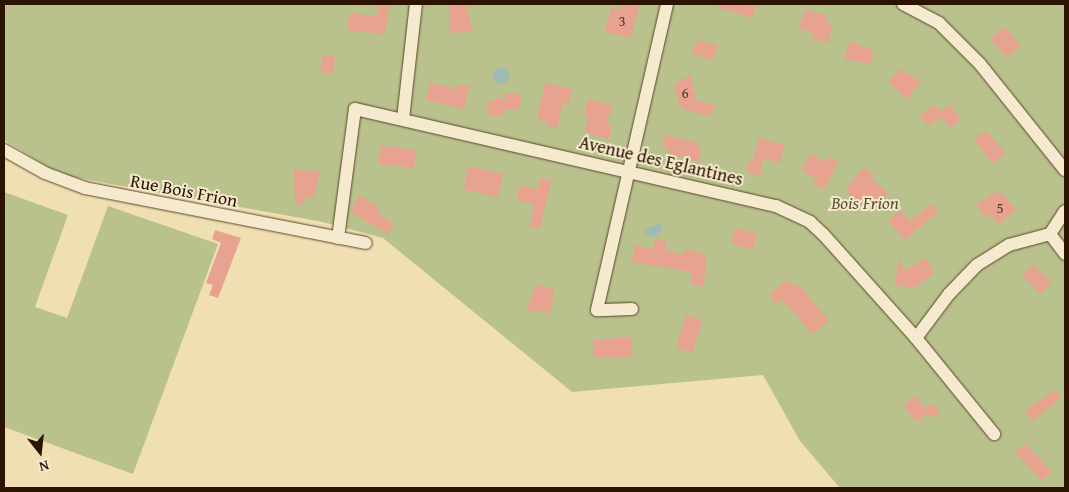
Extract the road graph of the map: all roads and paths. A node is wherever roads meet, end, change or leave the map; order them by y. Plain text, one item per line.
1 (416, 4) edge
2 (667, 4) edge
3 (903, 4) edge
4 (403, 119) junction
5 (4, 150) edge
6 (1065, 170) edge
7 (628, 171) junction
8 (1065, 211) edge
9 (1050, 234) junction
10 (338, 238) junction
11 (366, 243) dead end
12 (1065, 254) edge
13 (632, 309) dead end
14 (916, 338) junction
15 (994, 434) dead end

1 - 4 street
2 - 7 street
3 - 6 street
4 - 7 street, Avenue des Eglantines
4 - 10 street, Avenue des Eglantines
5 - 10 street, Rue Bois Frion
7 - 13 street
7 - 14 street, Avenue des Eglantines
8 - 9 street
9 - 12 street
9 - 14 street
10 - 11 street, Rue Bois Frion
14 - 15 street, Avenue des Eglantines

